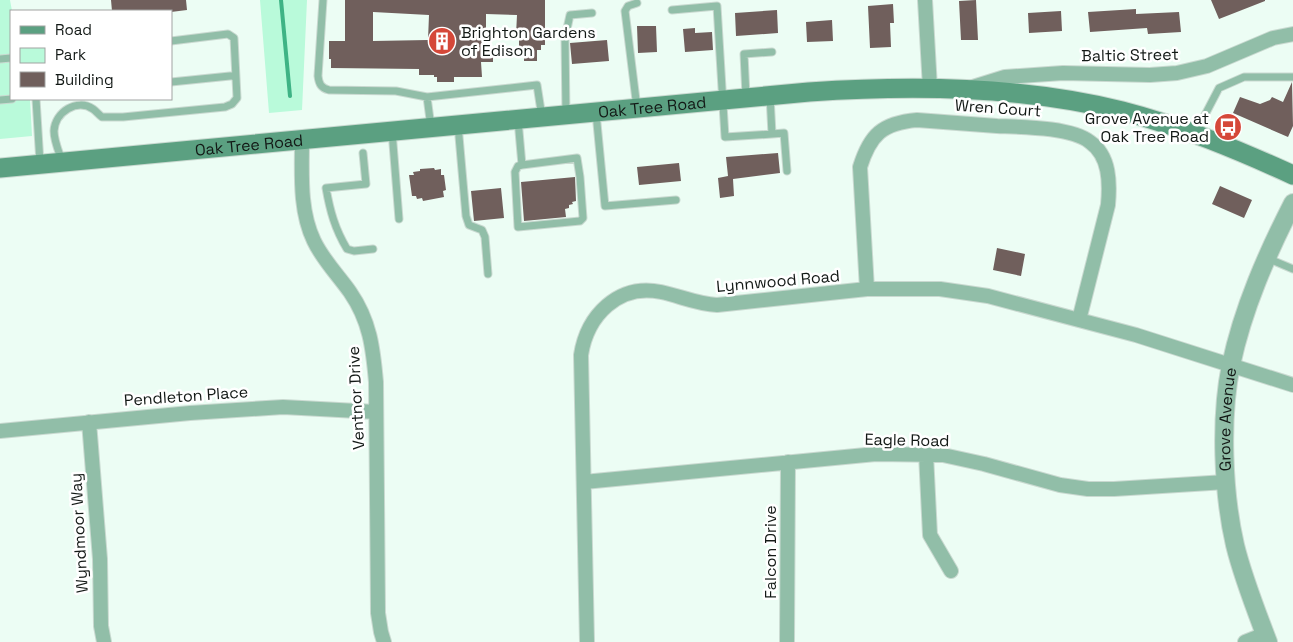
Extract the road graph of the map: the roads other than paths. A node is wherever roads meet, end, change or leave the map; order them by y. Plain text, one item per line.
1 (323, 0) edge
2 (925, 0) edge
3 (637, 3) dead end
4 (672, 10) dead end
5 (592, 13) dead end
6 (1293, 34) edge
7 (172, 41) edge
8 (772, 52) dead end
9 (1293, 78) edge
10 (236, 79) junction
11 (172, 82) edge
12 (930, 88) junction
13 (963, 90) junction
14 (770, 96) junction
15 (427, 97) junction
16 (747, 99) junction
17 (36, 100) edge
18 (722, 101) junction
19 (637, 109) junction
20 (596, 112) junction
21 (566, 115) junction
22 (542, 117) junction
23 (518, 119) junction
24 (458, 125) junction
25 (431, 127) junction
26 (392, 131) junction
27 (772, 134) junction
28 (1195, 134) junction
29 (302, 139) junction
30 (363, 153) dead end
31 (62, 162) junction
32 (40, 164) junction
33 (522, 165) junction
34 (0, 168) edge
35 (787, 171) dead end
36 (1293, 175) edge
37 (676, 200) dead end
38 (1293, 203) edge
39 (399, 219) dead end
40 (373, 249) dead end
41 (1267, 258) junction
42 (1293, 269) edge
43 (488, 274) dead end
44 (867, 289) junction
45 (1079, 320) junction
46 (1231, 365) junction
47 (1293, 385) edge
48 (376, 412) junction
49 (89, 422) junction
50 (0, 431) edge
51 (926, 454) junction
52 (788, 462) junction
53 (584, 482) junction
54 (1226, 482) junction
55 (951, 571) dead end
56 (1267, 638) edge
57 (104, 642) edge
58 (384, 642) edge
59 (587, 642) edge
60 (787, 642) edge
61 (1245, 642) edge

1 - 15 lane
2 - 12 street
3 - 19 lane
4 - 18 lane
5 - 21 lane
6 - 13 street, Baltic Street
7 - 10 lane
8 - 16 lane
9 - 28 lane
10 - 11 lane
10 - 31 lane
12 - 13 main road, Oak Tree Road
12 - 14 main road, Oak Tree Road
13 - 28 main road, Oak Tree Road
14 - 16 main road, Oak Tree Road
14 - 27 lane
15 - 22 lane
15 - 25 lane
16 - 18 main road, Oak Tree Road
17 - 32 lane
18 - 19 main road, Oak Tree Road
18 - 27 lane
19 - 20 main road, Oak Tree Road
20 - 21 main road, Oak Tree Road
20 - 37 lane
21 - 22 main road, Oak Tree Road
22 - 23 main road, Oak Tree Road
23 - 24 main road, Oak Tree Road
23 - 33 lane
24 - 25 main road, Oak Tree Road
24 - 43 lane
25 - 26 main road, Oak Tree Road
26 - 29 main road, Oak Tree Road
26 - 39 lane
27 - 35 lane
28 - 36 main road, Oak Tree Road
29 - 31 main road, Oak Tree Road
29 - 48 street, Ventnor Drive
30 - 40 lane
31 - 32 main road, Oak Tree Road
32 - 34 main road, Oak Tree Road
33 - 33 lane
38 - 41 street, Grove Avenue
41 - 42 lane
41 - 46 street, Grove Avenue
44 - 45 street, Lynnwood Road
44 - 45 street, Wren Court
44 - 53 street, Lynnwood Road
45 - 46 street, Lynnwood Road
46 - 47 street, Lynnwood Road
46 - 54 street, Grove Avenue
48 - 49 street, Pendleton Place
48 - 58 street, Ventnor Drive
49 - 50 street, Pendleton Place
49 - 57 street, Wyndmoor Way
51 - 52 street, Eagle Road
51 - 54 street, Eagle Road
51 - 55 street
52 - 53 street, Eagle Road
52 - 60 street, Falcon Drive
53 - 59 street, Lynnwood Road
54 - 56 street, Grove Avenue
56 - 61 street

